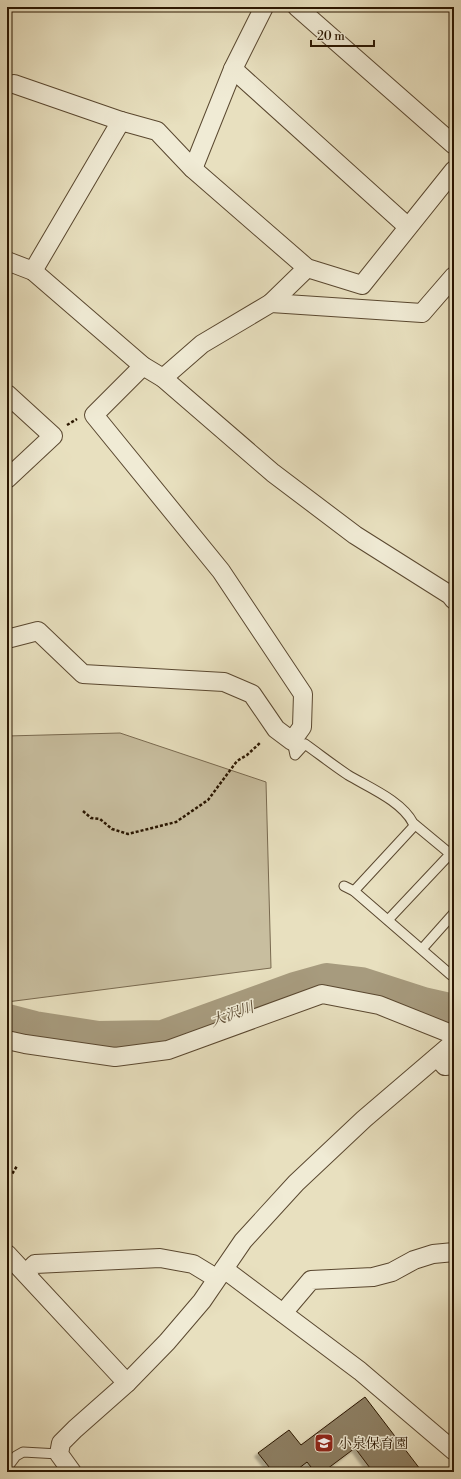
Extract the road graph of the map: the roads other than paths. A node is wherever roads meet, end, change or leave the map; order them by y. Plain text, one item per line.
1 (264, 7) edge
2 (297, 7) edge
3 (233, 69) junction
4 (14, 84) dead end
5 (121, 121) junction
6 (454, 145) edge
7 (193, 169) junction
8 (454, 170) edge
9 (407, 226) junction
10 (7, 261) edge
11 (307, 268) junction
12 (33, 271) junction
13 (454, 276) edge
14 (271, 303) junction
15 (143, 366) junction
16 (163, 378) junction
17 (7, 394) edge
18 (7, 479) edge
19 (454, 600) edge
20 (7, 639) edge
21 (285, 736) junction
22 (415, 825) junction
23 (453, 854) edge
24 (344, 886) dead end
25 (354, 890) junction
26 (454, 913) edge
27 (388, 920) junction
28 (422, 949) junction
29 (454, 974) edge
30 (454, 1035) edge
31 (7, 1040) edge
32 (454, 1042) edge
33 (436, 1057) junction
34 (454, 1065) edge
35 (454, 1252) edge
36 (7, 1254) edge
37 (26, 1273) junction
38 (220, 1274) junction
39 (283, 1313) junction
40 (127, 1383) junction
41 (454, 1451) edge
42 (59, 1454) junction
43 (7, 1468) edge
44 (72, 1472) edge

1 - 3 street
2 - 6 street
3 - 7 street
3 - 9 street
4 - 5 street
5 - 7 street
5 - 12 street
7 - 11 street
8 - 9 street
9 - 11 street
10 - 12 street
11 - 14 street
12 - 15 street
13 - 14 street
14 - 16 street
15 - 16 street
15 - 21 street
16 - 19 street
17 - 18 street
20 - 21 street
21 - 22 lane
22 - 23 lane
22 - 25 lane
23 - 27 lane
24 - 25 lane
25 - 27 lane
26 - 28 lane
27 - 28 lane
28 - 29 lane
30 - 31 street
32 - 33 street
33 - 34 street
33 - 38 street
35 - 39 street
36 - 37 street
37 - 38 street
37 - 40 street
38 - 39 street
38 - 40 street
39 - 41 street
40 - 42 street
42 - 43 lane
42 - 44 street

